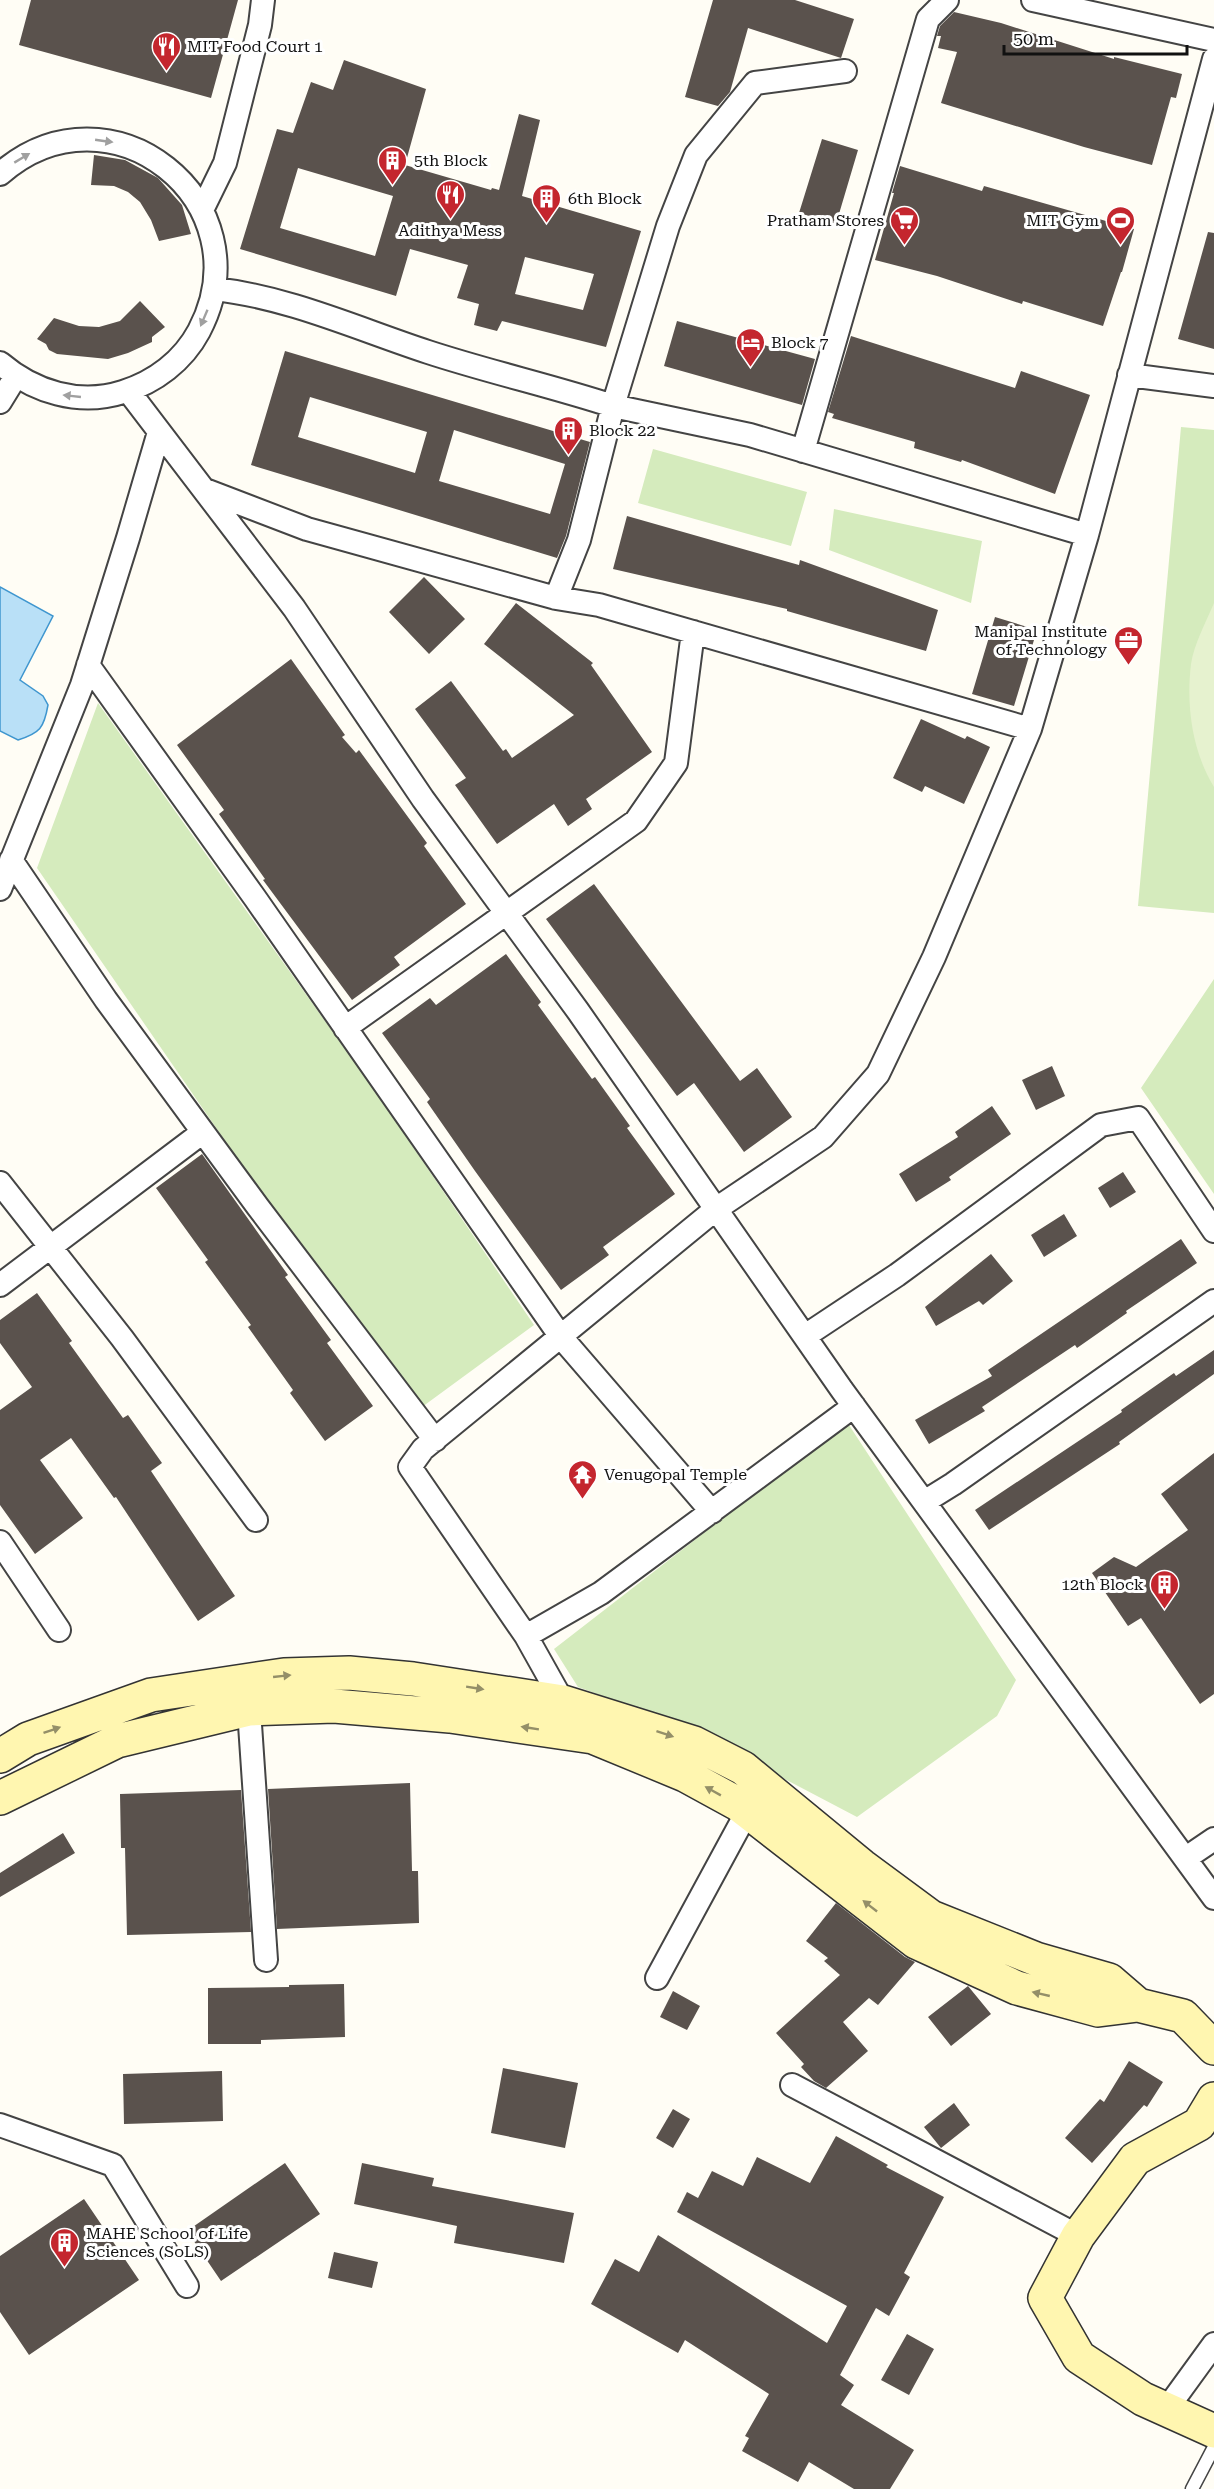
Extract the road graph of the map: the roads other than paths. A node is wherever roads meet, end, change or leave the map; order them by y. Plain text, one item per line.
1 (263, 0) edge
2 (946, 0) edge
3 (1033, 0) edge
4 (1214, 40) edge
5 (1214, 59) edge
6 (845, 71) dead end
7 (0, 174) edge
8 (202, 210) junction
9 (214, 289) junction
10 (8, 370) edge
11 (1129, 375) junction
12 (1214, 386) edge
13 (130, 390) junction
14 (0, 402) edge
15 (613, 406) junction
16 (159, 432) junction
17 (803, 451) junction
18 (204, 490) junction
19 (1087, 535) junction
20 (556, 598) junction
21 (693, 632) junction
22 (88, 665) junction
23 (1030, 729) junction
24 (11, 860) junction
25 (0, 889) edge
26 (507, 914) junction
27 (345, 1028) junction
28 (203, 1132) junction
29 (0, 1183) edge
30 (716, 1209) junction
31 (1214, 1232) edge
32 (50, 1247) junction
33 (0, 1285) edge
34 (1214, 1300) edge
35 (805, 1336) junction
36 (561, 1337) junction
37 (854, 1406) junction
38 (435, 1440) junction
39 (924, 1502) junction
40 (712, 1512) junction
41 (256, 1520) dead end
42 (0, 1542) edge
43 (59, 1630) dead end
44 (526, 1636) junction
45 (248, 1695) junction
46 (563, 1702) junction
47 (0, 1756) edge
48 (0, 1798) edge
49 (747, 1812) junction
50 (1214, 1839) edge
51 (1186, 1858) junction
52 (1214, 1898) edge
53 (266, 1960) dead end
54 (657, 1978) dead end
55 (1138, 2005) junction
56 (1214, 2048) edge
57 (792, 2085) dead end
58 (1214, 2099) edge
59 (0, 2125) edge
60 (1078, 2236) junction
61 (187, 2286) dead end
62 (1214, 2344) edge
63 (1166, 2410) junction
64 (1214, 2431) edge
65 (1214, 2447) edge
66 (1191, 2489) edge

1 - 8 street
2 - 17 street
3 - 4 street
5 - 11 street
6 - 15 street
7 -> 8 street
8 - 9 street
9 -> 13 street
9 - 15 street
13 -> 10 street
10 - 14 street
11 - 12 street
11 - 19 street
13 - 16 street
15 - 17 street
15 - 20 street
16 - 18 street
16 - 22 street
17 - 19 street
18 - 20 street
18 - 26 street
19 - 23 street
20 - 21 street
21 - 23 street
21 - 26 street
22 - 24 street
22 - 27 street
23 - 30 street
24 - 25 street
24 - 28 street
26 - 27 street
26 - 30 street
27 - 36 street
28 - 32 street
28 - 38 street
29 - 32 street
30 - 35 street
30 - 36 street
31 - 35 street
32 - 33 street
32 - 41 street
34 - 39 street
35 - 37 street
36 - 38 street
36 - 40 street
37 - 39 street
37 - 40 street
38 - 44 street
39 - 51 street
40 - 44 street
42 - 43 street
44 - 46 street
45 -> 46 main road
47 -> 45 main road
45 - 48 main road
49 -> 45 main road
45 - 53 street
46 -> 55 main road
49 - 54 street
55 -> 49 main road
50 - 51 street
51 - 52 street
55 - 56 main road
57 - 60 street
58 - 60 main road
59 - 61 street
60 - 63 main road
62 - 63 street
63 - 64 main road
65 - 66 lane

